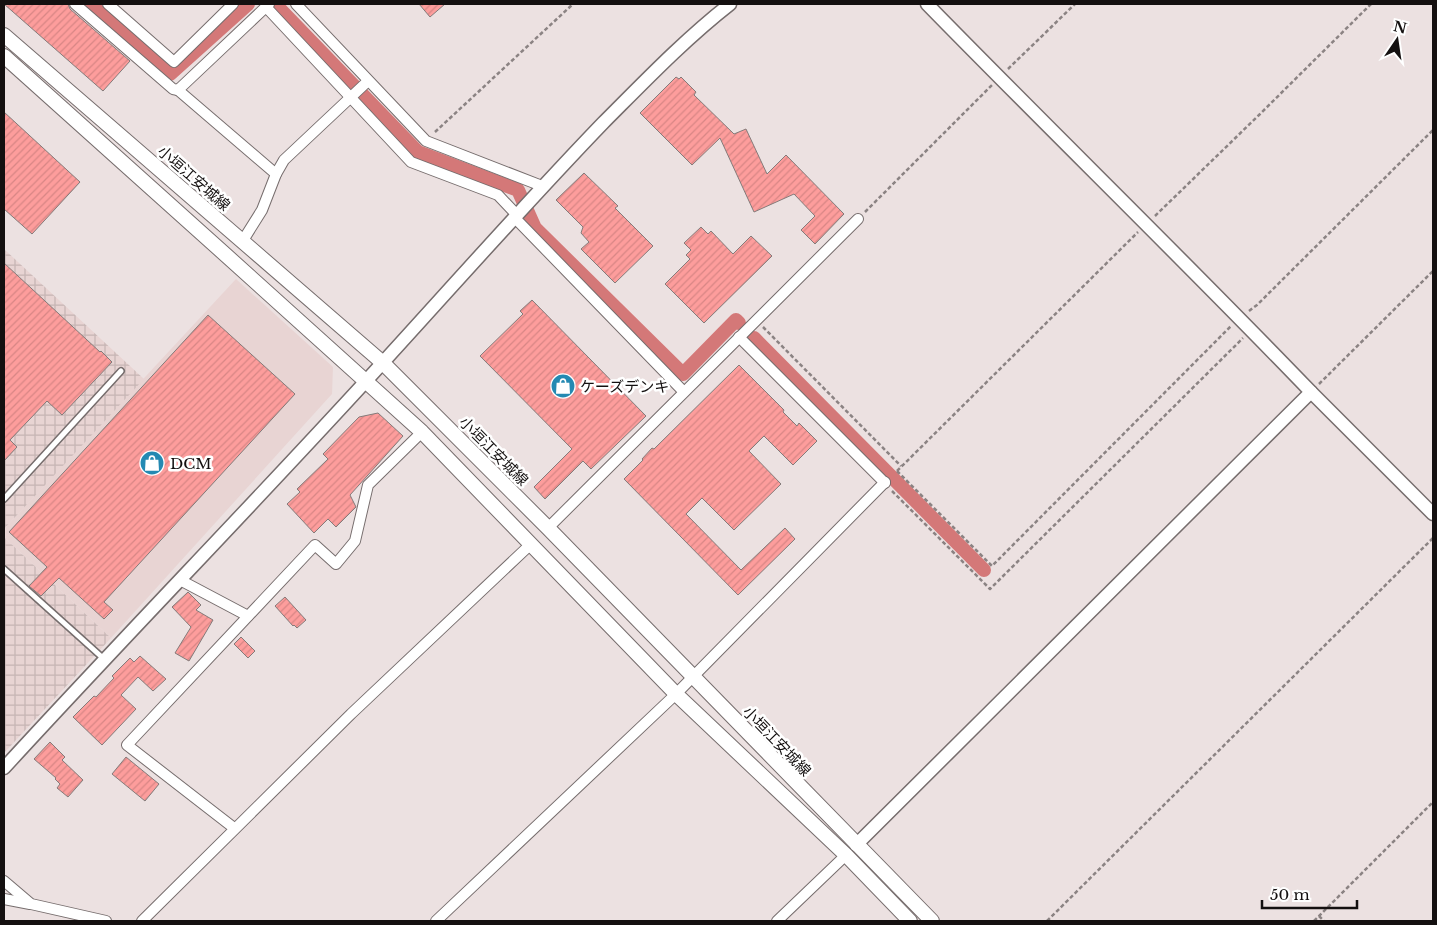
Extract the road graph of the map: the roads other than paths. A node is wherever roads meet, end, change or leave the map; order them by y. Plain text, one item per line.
1 (75, 4) edge
2 (108, 4) edge
3 (233, 4) edge
4 (296, 4) edge
5 (730, 4) edge
6 (928, 4) edge
7 (268, 5) edge
8 (4, 36) edge
9 (4, 56) edge
10 (368, 81) junction
11 (178, 90) junction
12 (351, 97) junction
13 (276, 174) junction
14 (542, 186) junction
15 (516, 215) junction
16 (858, 219) road end
17 (242, 242) junction
18 (739, 337) junction
19 (383, 363) junction
20 (122, 371) dead end
21 (366, 381) junction
22 (683, 391) junction
23 (1311, 392) junction
24 (422, 432) junction
25 (4, 500) edge
26 (1433, 514) edge
27 (548, 528) junction
28 (531, 544) junction
29 (4, 569) edge
30 (180, 580) junction
31 (248, 616) junction
32 (104, 659) junction
33 (692, 677) junction
34 (676, 694) junction
35 (4, 768) edge
36 (234, 828) junction
37 (856, 845) junction
38 (846, 855) junction
39 (4, 881) edge
40 (4, 899) edge
41 (32, 904) junction
42 (106, 921) edge
43 (142, 921) edge
44 (436, 921) edge
45 (777, 921) edge
46 (910, 921) edge
47 (932, 921) edge

1 - 11 street
2 - 3 street
4 - 10 street
5 - 14 street
6 - 23 street
7 - 11 street
7 - 12 street
8 - 17 main road, 小垣江安城線
9 - 21 main road
10 - 12 street
10 - 14 street
11 - 13 street
12 - 13 street
12 - 15 street
13 - 17 street
14 - 15 street
15 - 19 street
15 - 22 street
16 - 18 street
17 - 19 main road, 小垣江安城線
18 - 22 street
18 - 33 street
19 - 21 street
19 - 27 main road, 小垣江安城線
20 - 25 lane
21 - 24 main road
21 - 30 street
22 - 27 street
23 - 26 street
23 - 37 street
24 - 28 main road
24 - 31 street
27 - 33 main road, 小垣江安城線
28 - 34 main road
28 - 36 street
29 - 32 lane
30 - 31 street
30 - 32 street
31 - 36 street
32 - 35 street
33 - 34 street
33 - 37 main road, 小垣江安城線
34 - 38 main road
34 - 44 street
36 - 43 street
37 - 47 main road, 小垣江安城線
38 - 45 street
38 - 46 main road
39 - 41 street
40 - 41 street
41 - 42 street

